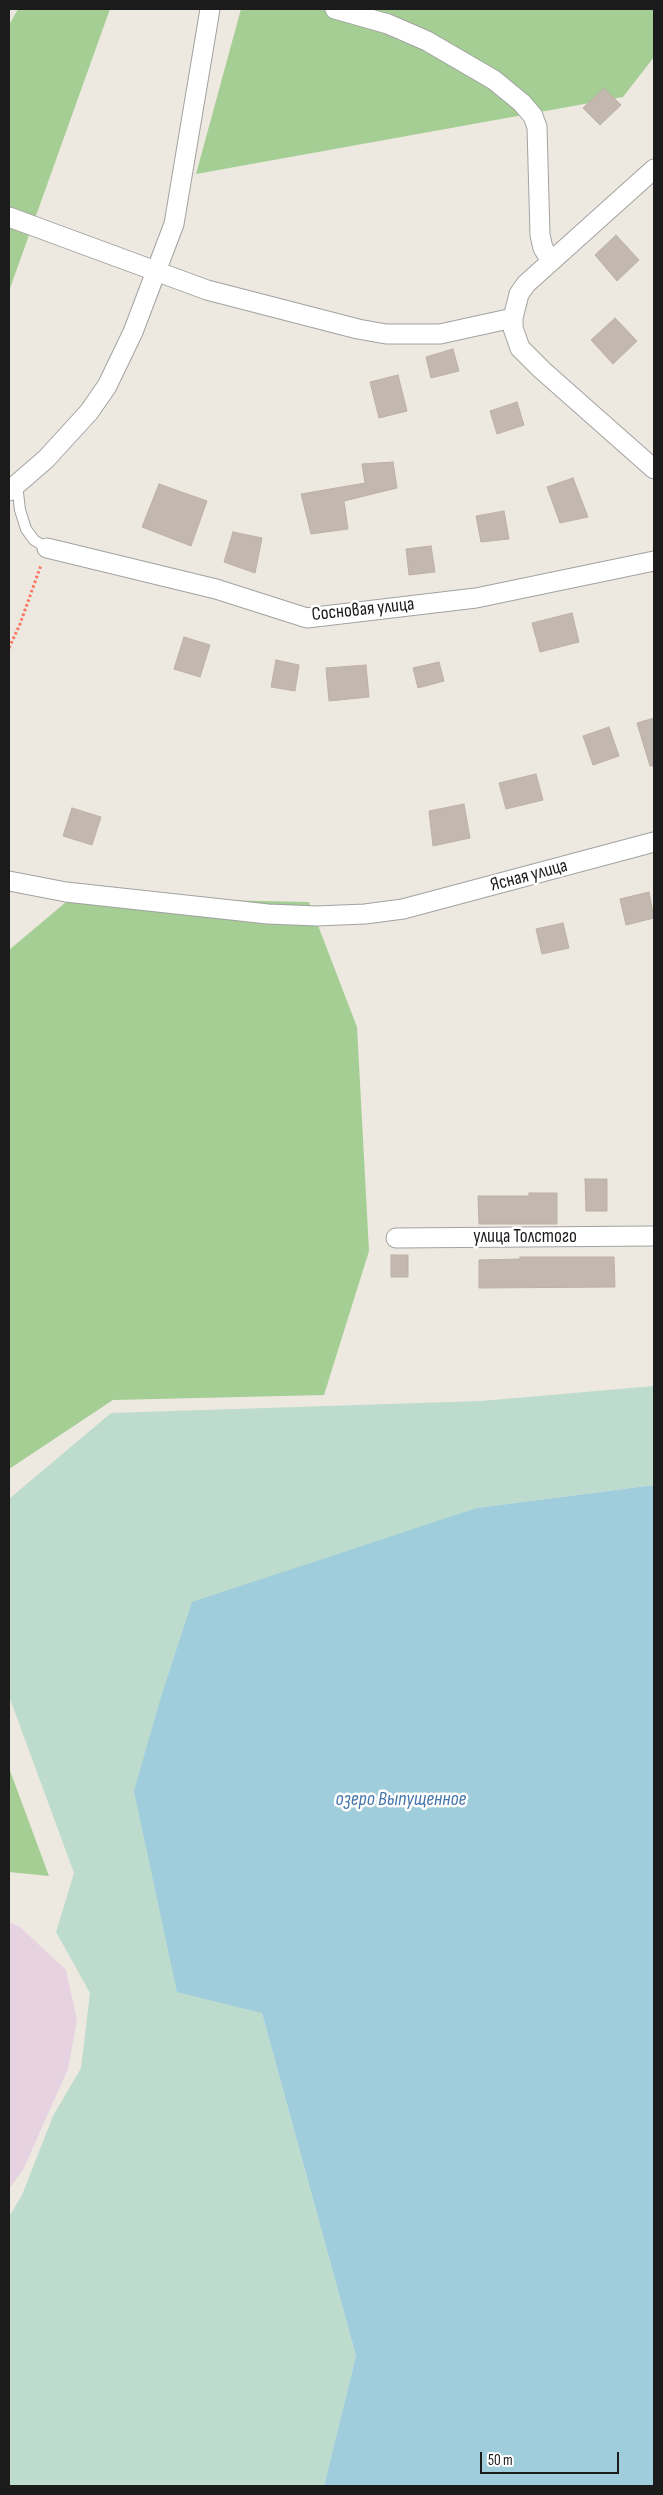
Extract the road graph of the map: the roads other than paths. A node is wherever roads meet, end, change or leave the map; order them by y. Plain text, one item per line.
1 (210, 9) edge
2 (336, 9) edge
3 (654, 169) edge
4 (9, 217) edge
5 (552, 261) junction
6 (157, 271) junction
7 (513, 318) junction
8 (654, 470) edge
9 (13, 488) edge
10 (47, 548) joint
11 (654, 561) edge
12 (654, 842) edge
13 (9, 881) edge
14 (654, 1236) edge
15 (396, 1238) dead end

1 - 6 street
2 - 5 street
3 - 5 street
4 - 6 street
5 - 7 street
6 - 7 street
6 - 9 street
7 - 8 street
9 - 10 lane
10 - 11 street, Сосновая улица
12 - 13 street, Ясная улица
14 - 15 street, улица Толстого

